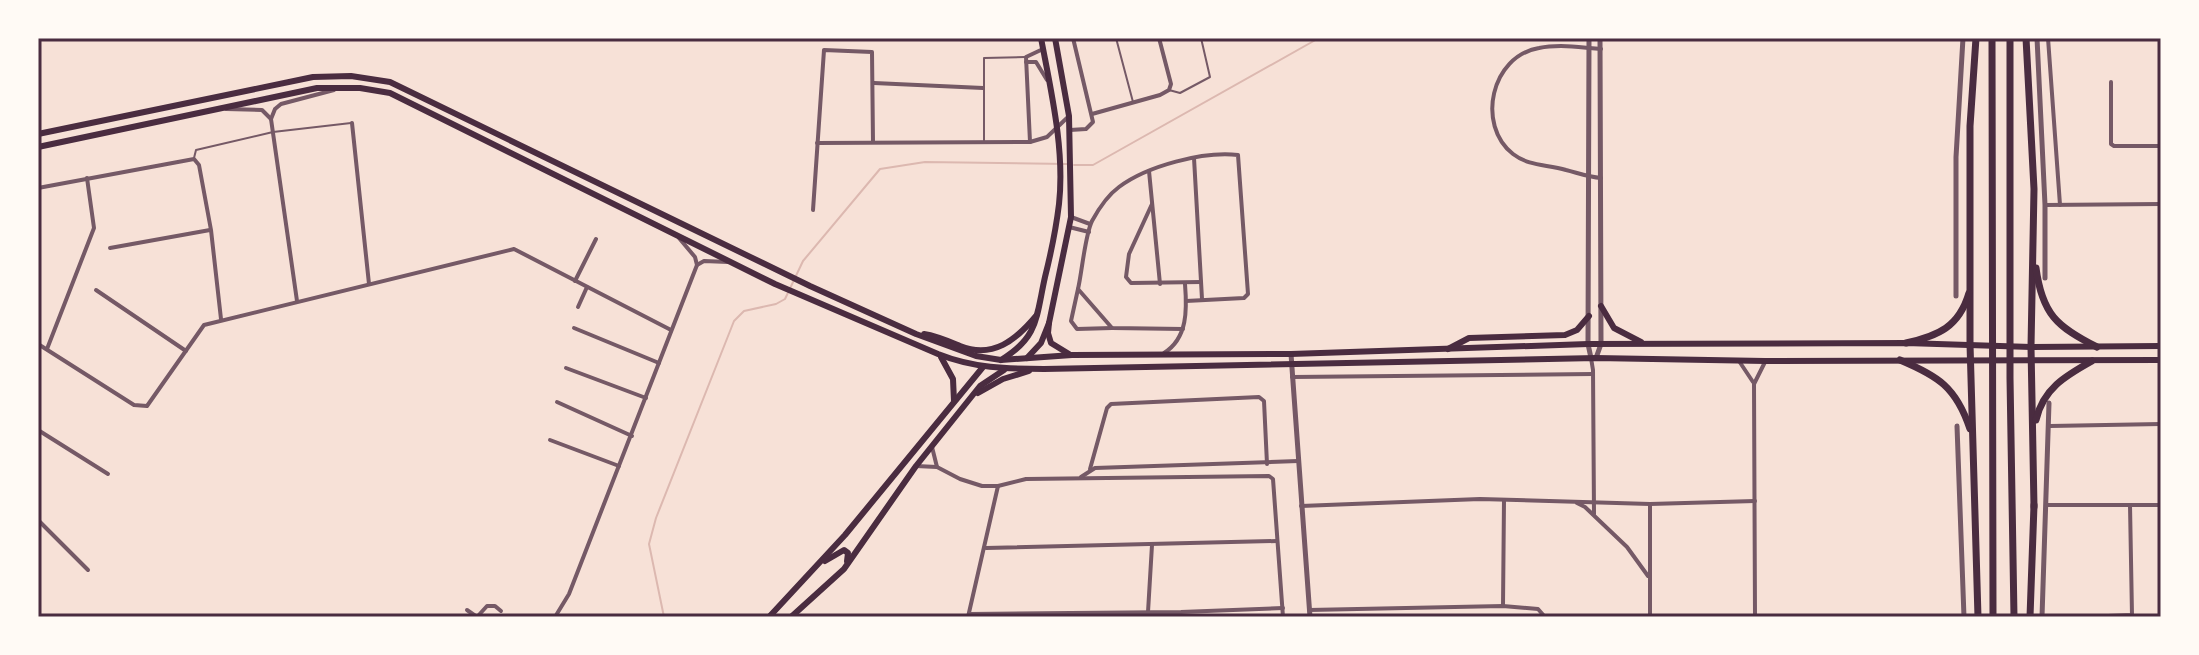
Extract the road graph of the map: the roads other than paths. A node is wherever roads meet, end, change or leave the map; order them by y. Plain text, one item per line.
1 (1041, 38) edge
2 (1055, 38) edge
3 (1073, 38) edge
4 (1116, 38) edge
5 (1159, 38) edge
6 (1201, 38) edge
7 (1589, 38) edge
8 (1600, 38) edge
9 (1963, 38) edge
10 (1976, 38) edge
11 (1992, 38) edge
12 (2010, 38) edge
13 (2026, 38) edge
14 (2037, 38) edge
15 (2048, 38) edge
16 (1589, 48) junction
17 (1043, 49) junction
18 (1601, 49) junction
19 (1026, 59) junction
20 (2161, 63) edge
21 (2111, 82) dead end
22 (874, 83) junction
23 (1049, 85) junction
24 (346, 88) junction
25 (983, 88) junction
26 (1169, 90) junction
27 (1133, 102) junction
28 (215, 110) junction
29 (1092, 114) junction
30 (1069, 116) junction
31 (271, 120) junction
32 (352, 123) joint
33 (1056, 129) junction
34 (1070, 130) junction
35 (273, 131) junction
36 (38, 134) edge
37 (2161, 136) edge
38 (873, 142) junction
39 (1030, 142) junction
40 (817, 143) junction
41 (984, 143) junction
42 (2161, 146) edge
43 (38, 147) edge
44 (1194, 158) junction
45 (194, 159) junction
46 (1149, 170) junction
47 (87, 178) junction
48 (1589, 178) junction
49 (1602, 178) junction
50 (38, 188) edge
51 (1152, 204) junction
52 (2161, 204) edge
53 (2045, 205) junction
54 (2060, 205) junction
55 (813, 210) dead end
56 (1071, 217) junction
57 (1090, 224) junction
58 (1069, 227) junction
59 (211, 230) junction
60 (674, 232) junction
61 (1089, 232) junction
62 (596, 239) dead end
63 (2033, 246) junction
64 (110, 248) dead end
65 (735, 263) junction
66 (697, 265) junction
67 (2045, 278) dead end
68 (575, 281) junction
69 (1201, 282) junction
70 (1971, 283) junction
71 (369, 284) junction
72 (1160, 284) junction
73 (1185, 284) junction
74 (587, 287) junction
75 (1078, 289) junction
76 (96, 290) dead end
77 (1956, 296) dead end
78 (1202, 299) junction
79 (297, 301) junction
80 (1186, 301) junction
81 (1601, 306) junction
82 (578, 307) dead end
83 (1036, 316) junction
84 (1589, 316) junction
85 (221, 319) junction
86 (1049, 323) junction
87 (574, 328) dead end
88 (1112, 328) junction
89 (1183, 329) junction
90 (671, 330) junction
91 (916, 334) junction
92 (1902, 343) junction
93 (38, 344) edge
94 (1588, 344) junction
95 (1601, 344) junction
96 (1970, 344) junction
97 (1648, 345) junction
98 (2161, 346) edge
99 (2031, 347) junction
100 (2097, 347) junction
101 (47, 349) junction
102 (1448, 349) junction
103 (186, 351) junction
104 (938, 354) junction
105 (1291, 354) junction
106 (1072, 355) junction
107 (1159, 356) junction
108 (1027, 358) junction
109 (1594, 358) junction
110 (1001, 360) junction
111 (1897, 360) junction
112 (1970, 360) junction
113 (2161, 360) edge
114 (1739, 361) junction
115 (1765, 361) junction
116 (2031, 361) junction
117 (2096, 361) junction
118 (659, 363) junction
119 (1292, 365) junction
120 (983, 367) junction
121 (566, 368) dead end
122 (1006, 368) junction
123 (1037, 369) junction
124 (1593, 372) junction
125 (1292, 377) junction
126 (1754, 384) junction
127 (647, 398) junction
128 (970, 399) junction
129 (954, 401) junction
130 (557, 402) dead end
131 (2049, 403) dead end
132 (2161, 424) edge
133 (1957, 426) dead end
134 (2050, 426) junction
135 (38, 430) edge
136 (632, 436) junction
137 (550, 440) dead end
138 (1974, 446) junction
139 (932, 447) junction
140 (1298, 461) junction
141 (1267, 464) junction
142 (620, 466) junction
143 (916, 466) junction
144 (937, 467) junction
145 (1090, 469) junction
146 (108, 474) dead end
147 (1079, 479) junction
148 (998, 486) junction
149 (1504, 500) junction
150 (1574, 501) junction
151 (1755, 501) junction
152 (1594, 502) junction
153 (1650, 504) junction
154 (2046, 505) junction
155 (2130, 505) junction
156 (2161, 505) edge
157 (1301, 506) junction
158 (2034, 507) junction
159 (1594, 514) junction
160 (38, 520) edge
161 (1277, 541) junction
162 (1152, 545) junction
163 (986, 548) junction
164 (820, 564) junction
165 (88, 570) dead end
166 (837, 578) junction
167 (1649, 578) junction
168 (1503, 606) junction
169 (1446, 607) junction
170 (1283, 608) junction
171 (467, 610) dead end
172 (501, 611) dead end
173 (1148, 612) junction
174 (1180, 614) edge
175 (1310, 614) edge
176 (969, 615) edge
177 (1032, 615) edge
178 (1098, 615) edge
179 (477, 617) edge
180 (555, 617) edge
181 (769, 617) edge
182 (791, 617) edge
183 (1283, 617) edge
184 (1446, 617) edge
185 (1545, 617) edge
186 (1650, 617) edge
187 (1755, 617) edge
188 (1964, 617) edge
189 (1978, 617) edge
190 (1993, 617) edge
191 (2014, 617) edge
192 (2030, 617) edge
193 (2042, 617) edge
194 (2084, 617) edge

1 - 17 main road
2 - 30 main road
3 - 29 street
4 - 27 lane
5 - 26 street
6 - 26 lane
7 - 16 street
8 - 18 street
9 - 77 street
10 - 70 highway
11 - 190 highway
12 - 191 highway
13 - 63 highway
14 - 53 street
15 - 54 street
16 - 18 street
16 - 48 street
16 - 48 street
17 - 19 street
17 - 23 main road
18 - 49 street
19 - 23 street
19 - 25 lane
19 - 39 street
20 - 37 street
21 - 42 street
22 - 25 street
22 - 38 street
22 - 40 street
23 - 33 main road
24 - 28 main road
24 - 31 street
24 - 60 main road
25 - 41 lane
26 - 27 street
27 - 29 street
28 - 31 street
28 - 43 main road
29 - 34 street
30 - 33 street
30 - 34 main road
31 - 35 street
32 - 35 lane
32 - 71 street
33 - 39 street
33 - 83 main road
34 - 56 main road
35 - 45 lane
35 - 79 street
36 - 91 main road
38 - 40 street
38 - 41 street
39 - 41 street
40 - 55 street
44 - 46 street
44 - 69 street
44 - 78 street
45 - 47 street
45 - 59 street
46 - 51 street
46 - 57 street
47 - 50 street
47 - 101 street
48 - 49 street
48 - 84 street
49 - 81 street
51 - 72 street
51 - 72 street
52 - 54 street
53 - 54 street
53 - 67 street
56 - 57 street
56 - 58 main road
57 - 61 street
58 - 61 street
58 - 86 main road
59 - 64 street
59 - 85 street
60 - 65 main road
60 - 66 street
61 - 75 street
62 - 68 street
63 - 99 highway
63 - 100 highway
65 - 66 street
65 - 104 main road
66 - 90 street
68 - 71 street
68 - 74 street
69 - 73 street
69 - 78 street
70 - 92 highway
70 - 96 highway
71 - 79 street
72 - 73 street
73 - 80 street
74 - 82 street
74 - 90 street
75 - 88 street
75 - 88 street
76 - 103 street
78 - 80 street
79 - 85 street
80 - 89 street
81 - 95 street
81 - 97 main road
83 - 91 main road
83 - 110 main road
84 - 94 street
84 - 102 main road
85 - 103 street
86 - 106 main road
86 - 108 main road
87 - 118 street
88 - 89 street
89 - 107 street
90 - 118 street
91 - 110 main road
92 - 96 main road
92 - 97 main road
93 - 101 street
94 - 95 main road
94 - 102 main road
94 - 109 street
95 - 97 main road
95 - 109 street
96 - 99 main road
96 - 112 highway
98 - 100 main road
99 - 100 main road
99 - 116 highway
101 - 103 street
102 - 105 main road
104 - 120 main road
104 - 129 main road
105 - 107 main road
105 - 119 street
106 - 107 main road
106 - 108 main road
108 - 110 main road
108 - 122 main road
109 - 114 main road
109 - 119 main road
109 - 124 street
110 - 120 main road
111 - 112 main road
111 - 115 main road
111 - 138 highway
112 - 116 main road
112 - 138 highway
113 - 117 main road
114 - 115 main road
114 - 126 street
115 - 126 street
116 - 117 main road
116 - 158 highway
117 - 158 highway
118 - 127 street
119 - 123 main road
119 - 125 street
120 - 122 main road
120 - 129 main road
121 - 127 street
122 - 123 main road
122 - 128 main road
123 - 128 main road
124 - 125 street
124 - 152 street
125 - 140 street
126 - 151 street
127 - 136 street
128 - 139 main road
129 - 164 main road
130 - 136 street
131 - 134 street
132 - 134 street
133 - 188 street
134 - 154 street
135 - 146 street
136 - 142 street
137 - 142 street
138 - 189 highway
139 - 143 main road
139 - 144 street
140 - 141 street
140 - 157 street
141 - 145 street
141 - 145 street
142 - 180 street
143 - 144 street
143 - 166 main road
144 - 148 street
145 - 147 street
147 - 148 street
147 - 161 street
148 - 163 street
149 - 150 street
149 - 157 street
149 - 168 street
150 - 152 street
150 - 159 street
151 - 153 street
151 - 187 street
152 - 153 street
152 - 159 street
153 - 167 street
154 - 155 street
154 - 193 street
155 - 156 street
155 - 194 street
157 - 175 street
158 - 192 highway
159 - 167 street
160 - 165 street
161 - 162 street
161 - 170 street
162 - 163 street
162 - 173 street
163 - 176 street
164 - 166 main road
164 - 181 main road
166 - 182 main road
167 - 186 street
168 - 169 street
168 - 185 street
169 - 175 street
169 - 184 street
170 - 174 street
170 - 183 street
171 - 179 street
172 - 179 street
173 - 174 street
173 - 178 street
176 - 177 street
177 - 178 street

